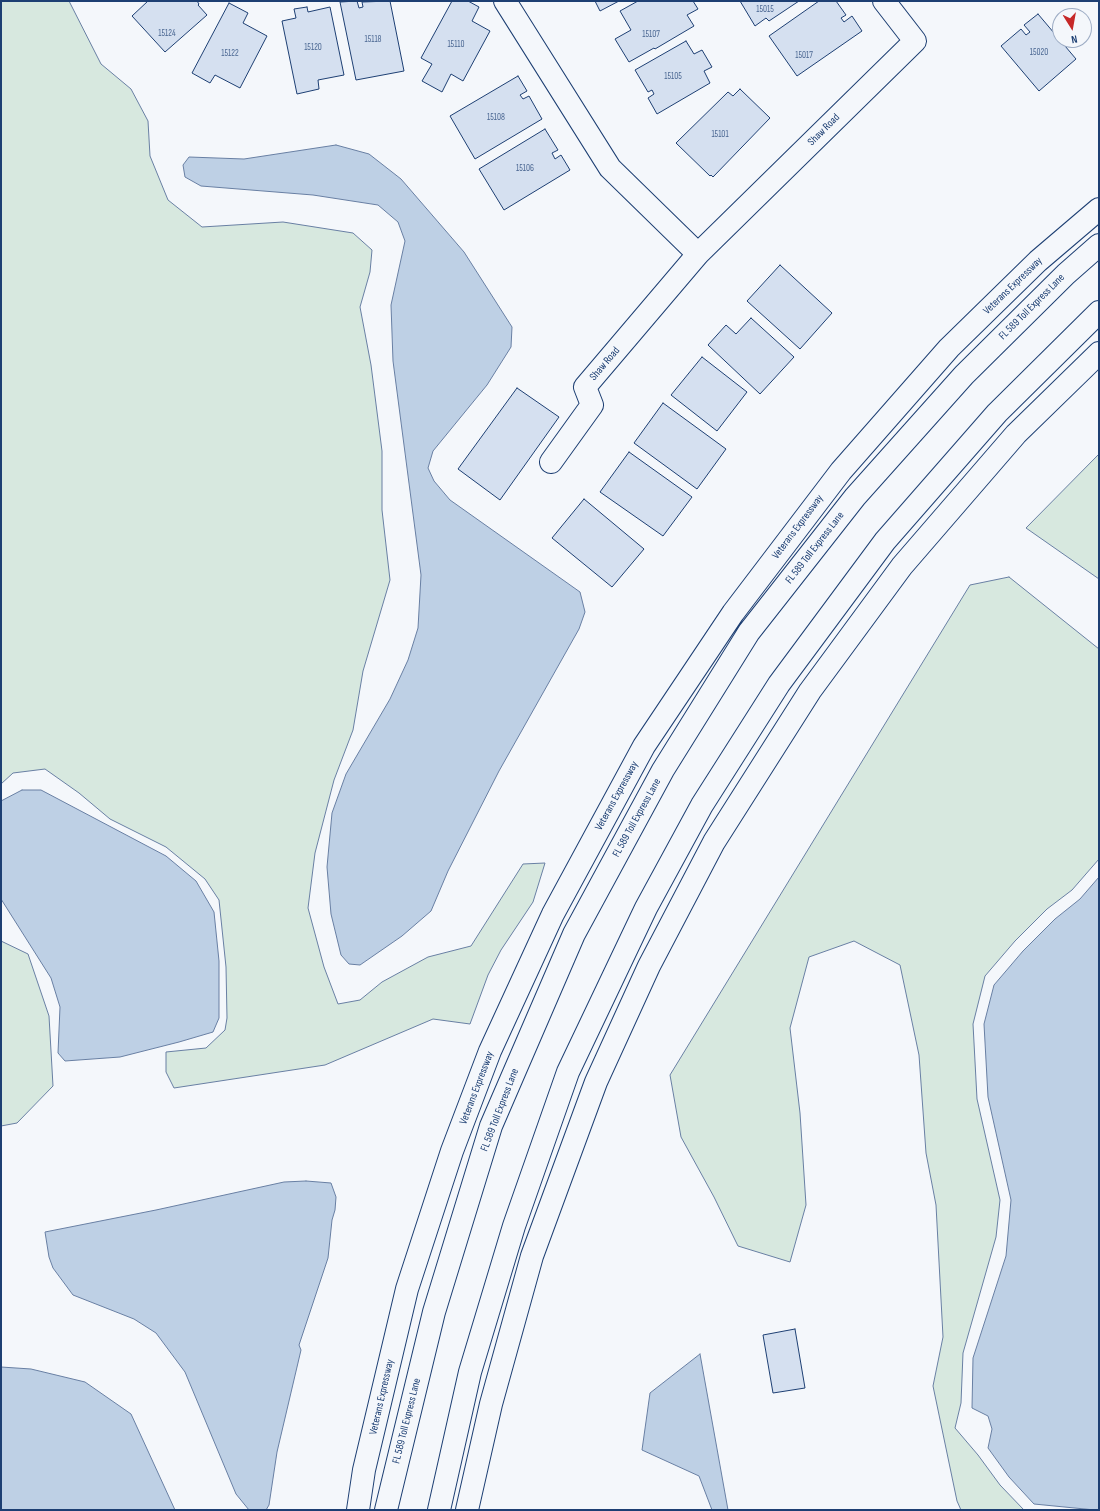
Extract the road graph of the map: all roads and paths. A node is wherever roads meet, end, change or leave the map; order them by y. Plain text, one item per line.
1 (505, 1) edge
2 (884, 1) edge
3 (1099, 209) edge
4 (1099, 244) edge
5 (698, 254) junction
6 (1099, 312) edge
7 (1099, 353) edge
8 (551, 462) dead end
9 (358, 1510) edge
10 (386, 1510) edge
11 (439, 1510) edge
12 (467, 1510) edge

1 - 5 main road
2 - 5 main road, Shaw Road
3 - 9 main road, Veterans Expressway
4 - 10 main road, FL 589 Toll Express Lane
5 - 8 main road, Shaw Road
6 - 11 main road
7 - 12 main road

